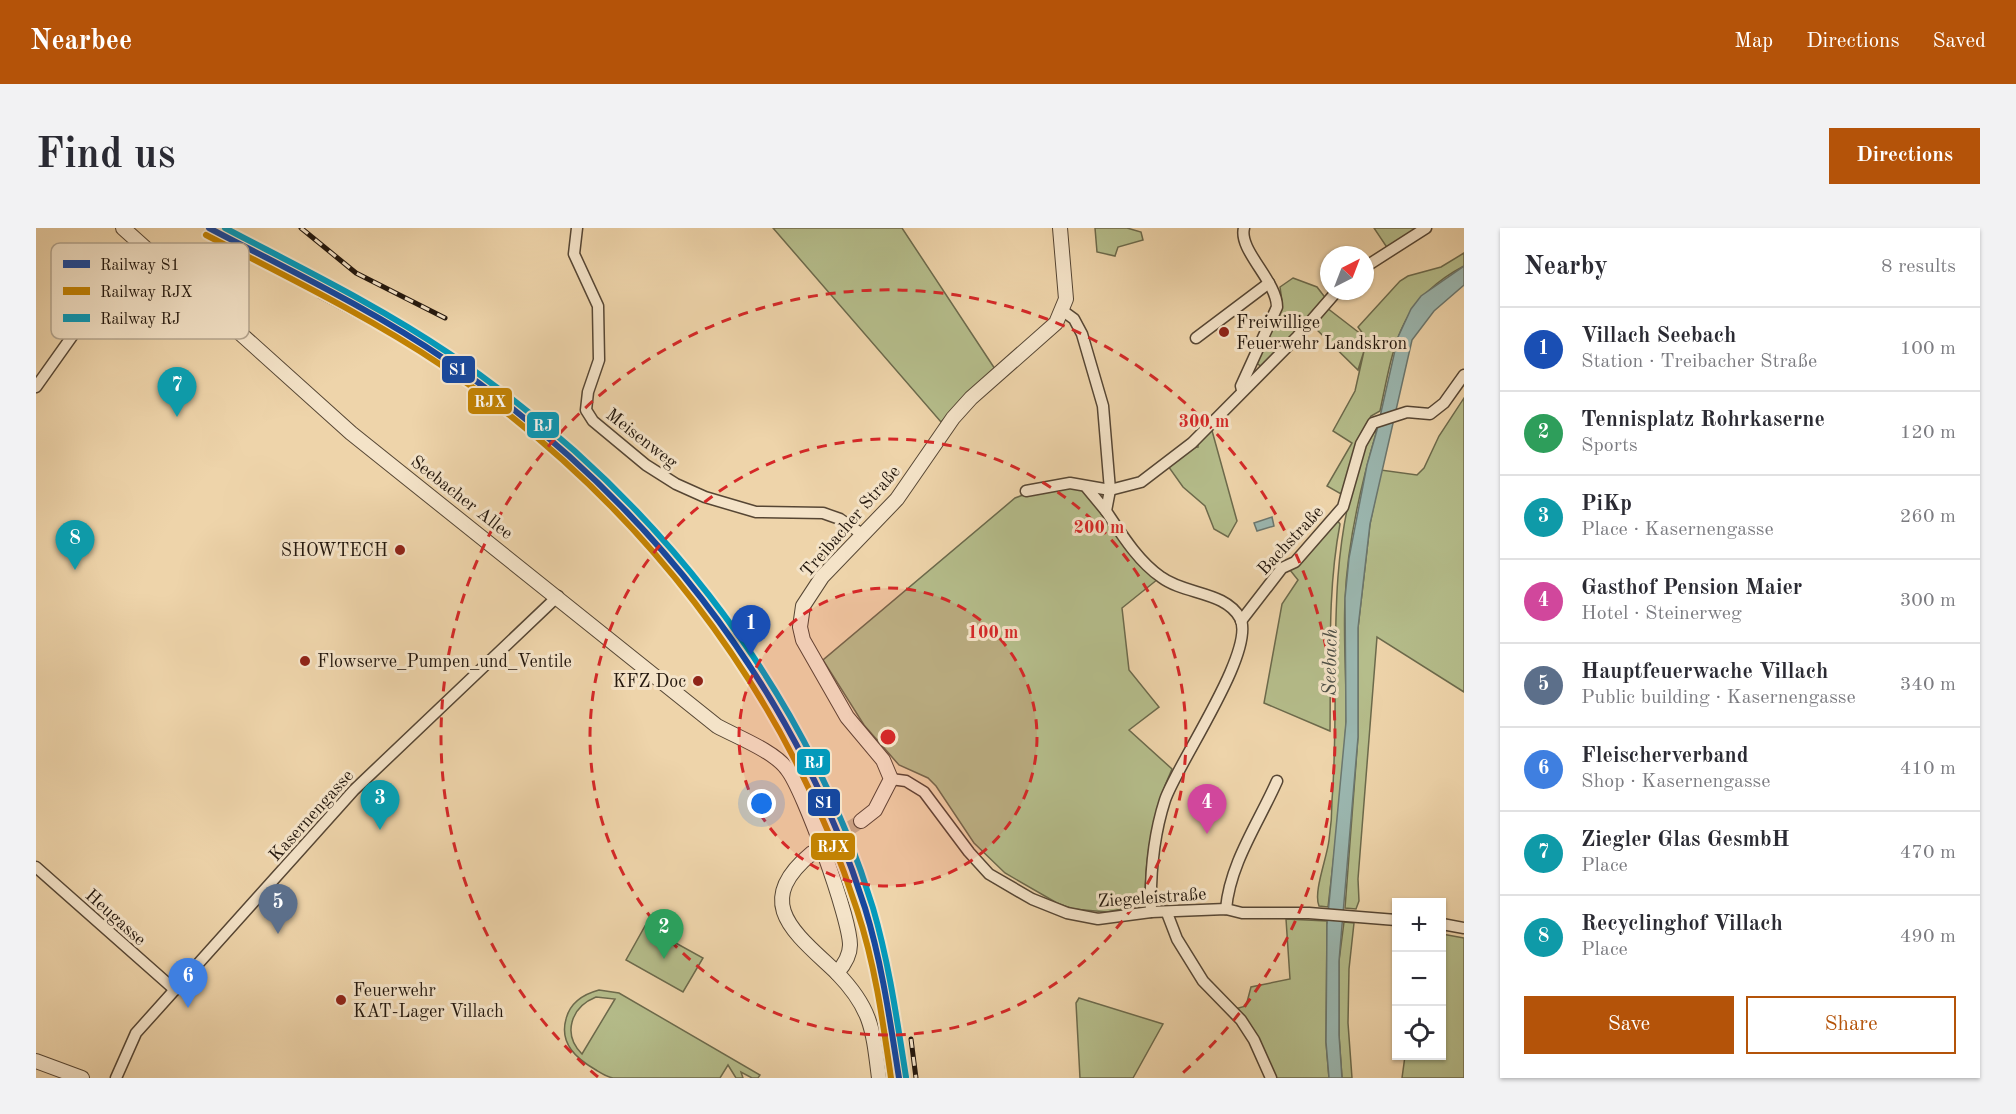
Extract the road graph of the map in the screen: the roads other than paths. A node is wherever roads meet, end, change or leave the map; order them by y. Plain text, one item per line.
1 (123, 228) edge
2 (577, 228) edge
3 (1060, 228) edge
4 (1244, 228) edge
5 (1426, 228) edge
6 (139, 242) edge
7 (1374, 261) edge
8 (1269, 282) junction
9 (1328, 300) edge
10 (1063, 311) junction
11 (1196, 338) dead end
12 (70, 339) edge
13 (247, 339) edge
14 (1464, 375) edge
15 (36, 387) edge
16 (1242, 391) junction
17 (1087, 488) junction
18 (1110, 490) junction
19 (1026, 491) dead end
20 (1106, 511) junction
21 (862, 534) junction
22 (558, 596) junction
23 (1241, 621) junction
24 (891, 779) junction
25 (1277, 781) dead end
26 (861, 821) tunnel mouth
27 (812, 853) tunnel mouth
28 (36, 867) edge
29 (1226, 909) junction
30 (1151, 912) junction
31 (1167, 914) junction
32 (1392, 920) edge
33 (1446, 925) edge
34 (1464, 928) edge
35 (837, 973) junction
36 (175, 990) junction
37 (36, 1061) edge
38 (82, 1078) edge
39 (116, 1078) edge
40 (879, 1078) edge
41 (1271, 1078) edge

1 - 6 street, Seebacher Allee
2 - 21 street, Meisenweg
3 - 10 street
4 - 8 street
5 - 7 street
8 - 11 street
8 - 16 street
9 - 16 street
10 - 18 street
10 - 21 street, Treibacher Straße
12 - 15 street
13 - 22 street, Seebacher Allee
14 - 23 street, Bachstraße
16 - 18 street
17 - 18 street
17 - 19 street
17 - 20 street
18 - 20 street
20 - 23 street
21 - 24 street, Treibacher Straße
22 - 35 street, Seebacher Allee
22 - 36 street, Kasernengasse
23 - 30 street
24 - 26 street
24 - 30 street, Ziegeleistraße
25 - 29 street
27 - 35 street
28 - 36 street, Heugasse
29 - 31 street, Ziegeleistraße
29 - 32 street, Ziegeleistraße
30 - 31 street, Ziegeleistraße
31 - 41 street
33 - 34 street
35 - 40 street
36 - 39 street, Kasernengasse
37 - 38 street

